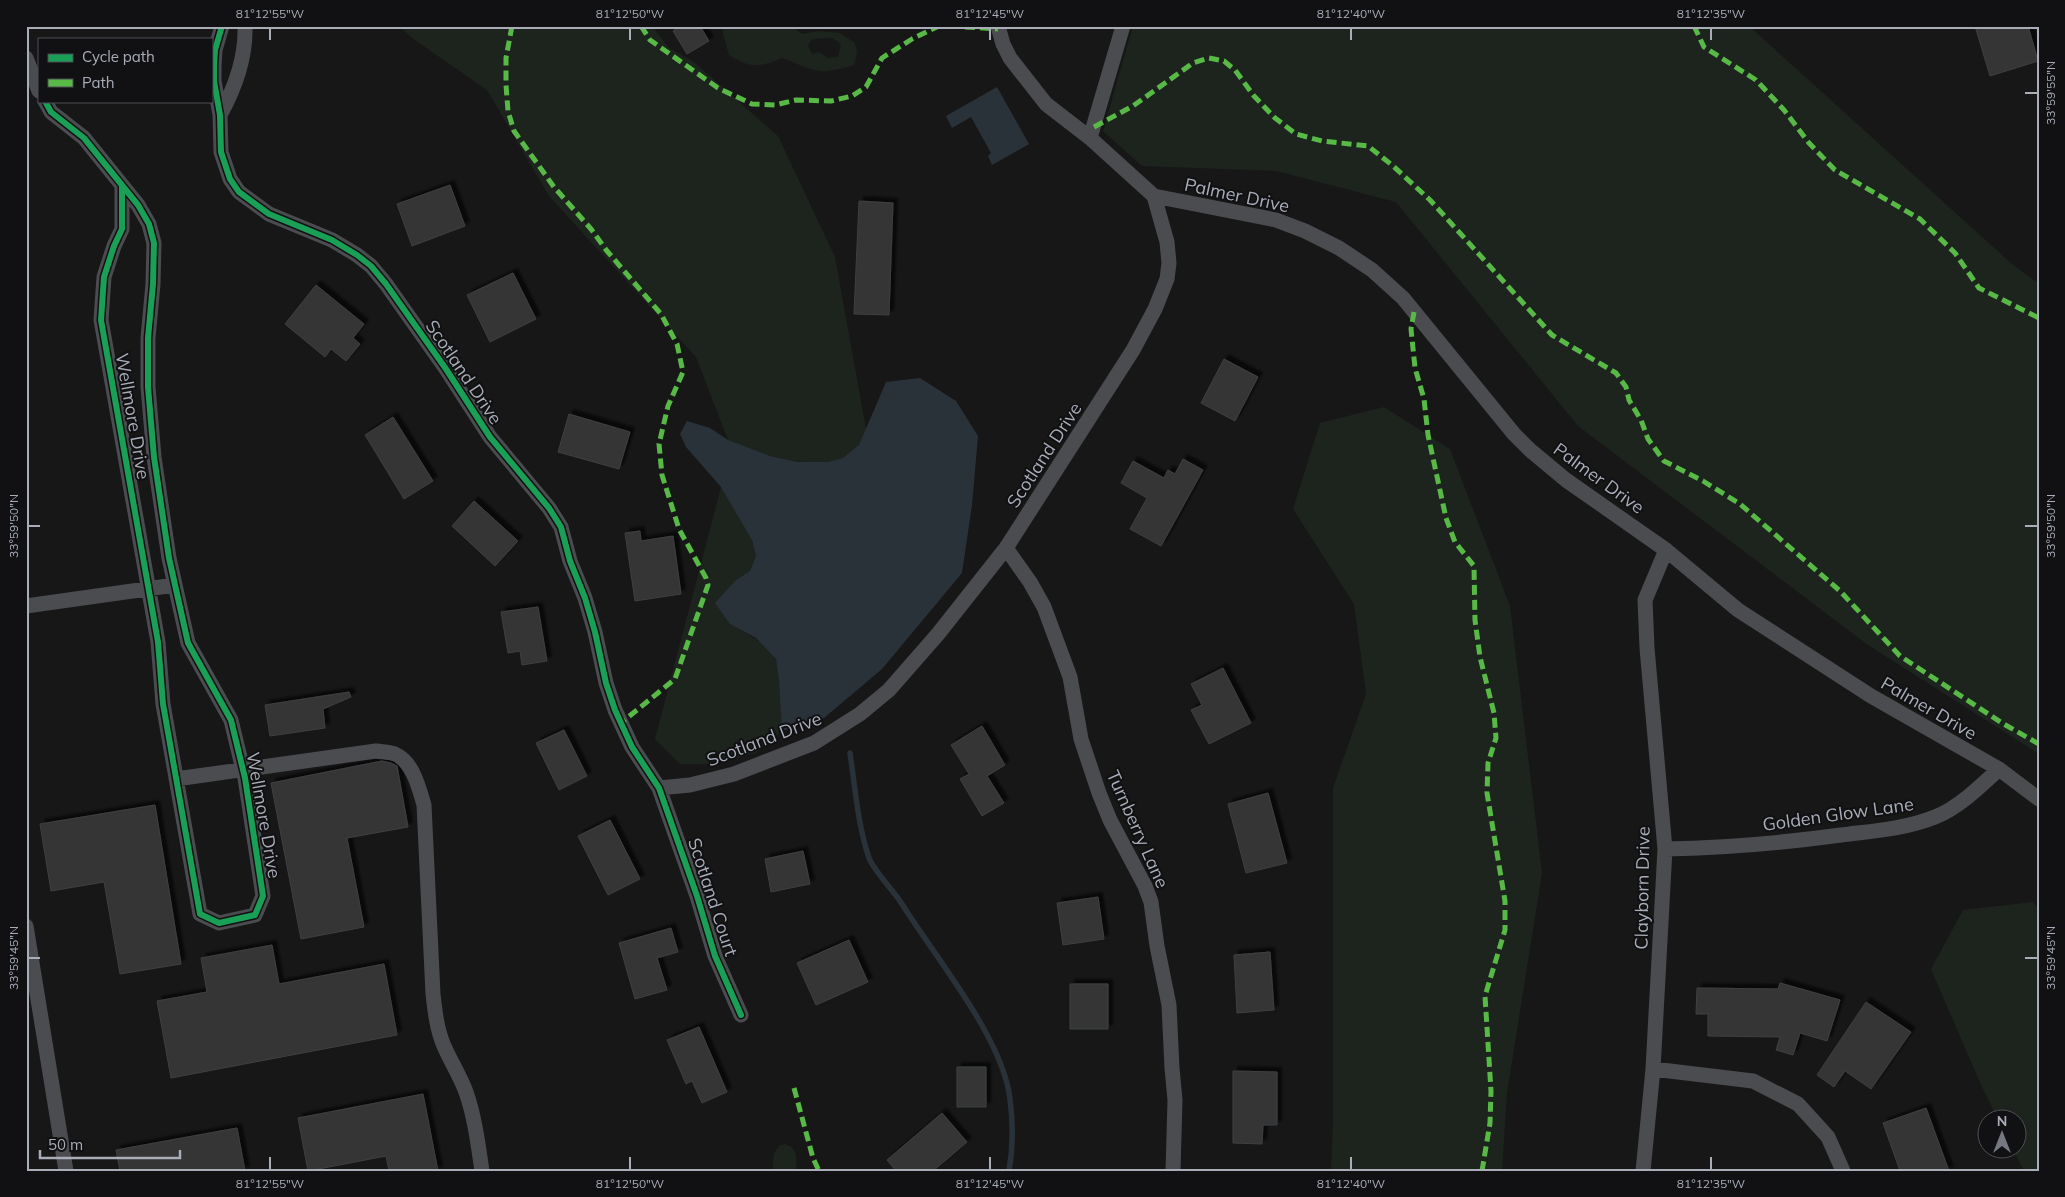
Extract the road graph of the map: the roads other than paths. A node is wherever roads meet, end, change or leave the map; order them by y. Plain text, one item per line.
1 (222, 26) edge
2 (245, 26) edge
3 (998, 26) edge
4 (1123, 26) edge
5 (26, 58) edge
6 (38, 88) edge
7 (46, 102) edge
8 (220, 115) junction
9 (1090, 138) junction
10 (122, 186) junction
11 (1154, 196) junction
12 (1006, 548) junction
13 (1666, 550) junction
14 (175, 585) junction
15 (149, 589) junction
16 (26, 606) edge
17 (1999, 769) junction
18 (243, 771) junction
19 (176, 779) junction
20 (658, 788) junction
21 (2039, 799) edge
22 (1666, 849) junction
23 (26, 926) edge
24 (740, 1015) dead end
25 (1653, 1069) junction
26 (66, 1171) edge
27 (482, 1171) edge
28 (1173, 1171) edge
29 (1643, 1171) edge
30 (1843, 1171) edge

1 - 8 street, Scotland Drive
2 - 8 street, Scotland Drive
3 - 9 street
4 - 9 street
5 - 6 street
7 - 10 street, Wellmore Drive
8 - 20 street, Scotland Drive
9 - 11 street
10 - 14 street, Wellmore Drive
10 - 15 street, Wellmore Drive
11 - 12 street, Scotland Drive
11 - 13 street, Palmer Drive
12 - 20 street, Scotland Drive
12 - 28 street, Turnberry Lane
13 - 17 street, Palmer Drive
13 - 22 street, Clayborn Drive
14 - 15 street
14 - 18 street, Wellmore Drive
15 - 16 street
15 - 19 street, Wellmore Drive
17 - 21 street, Palmer Drive
17 - 22 street, Golden Glow Lane
18 - 19 street
18 - 19 street, Wellmore Drive
18 - 27 street
20 - 24 street, Scotland Court
22 - 25 street, Clayborn Drive
23 - 26 street
25 - 29 street, Clayborn Drive
25 - 30 street

